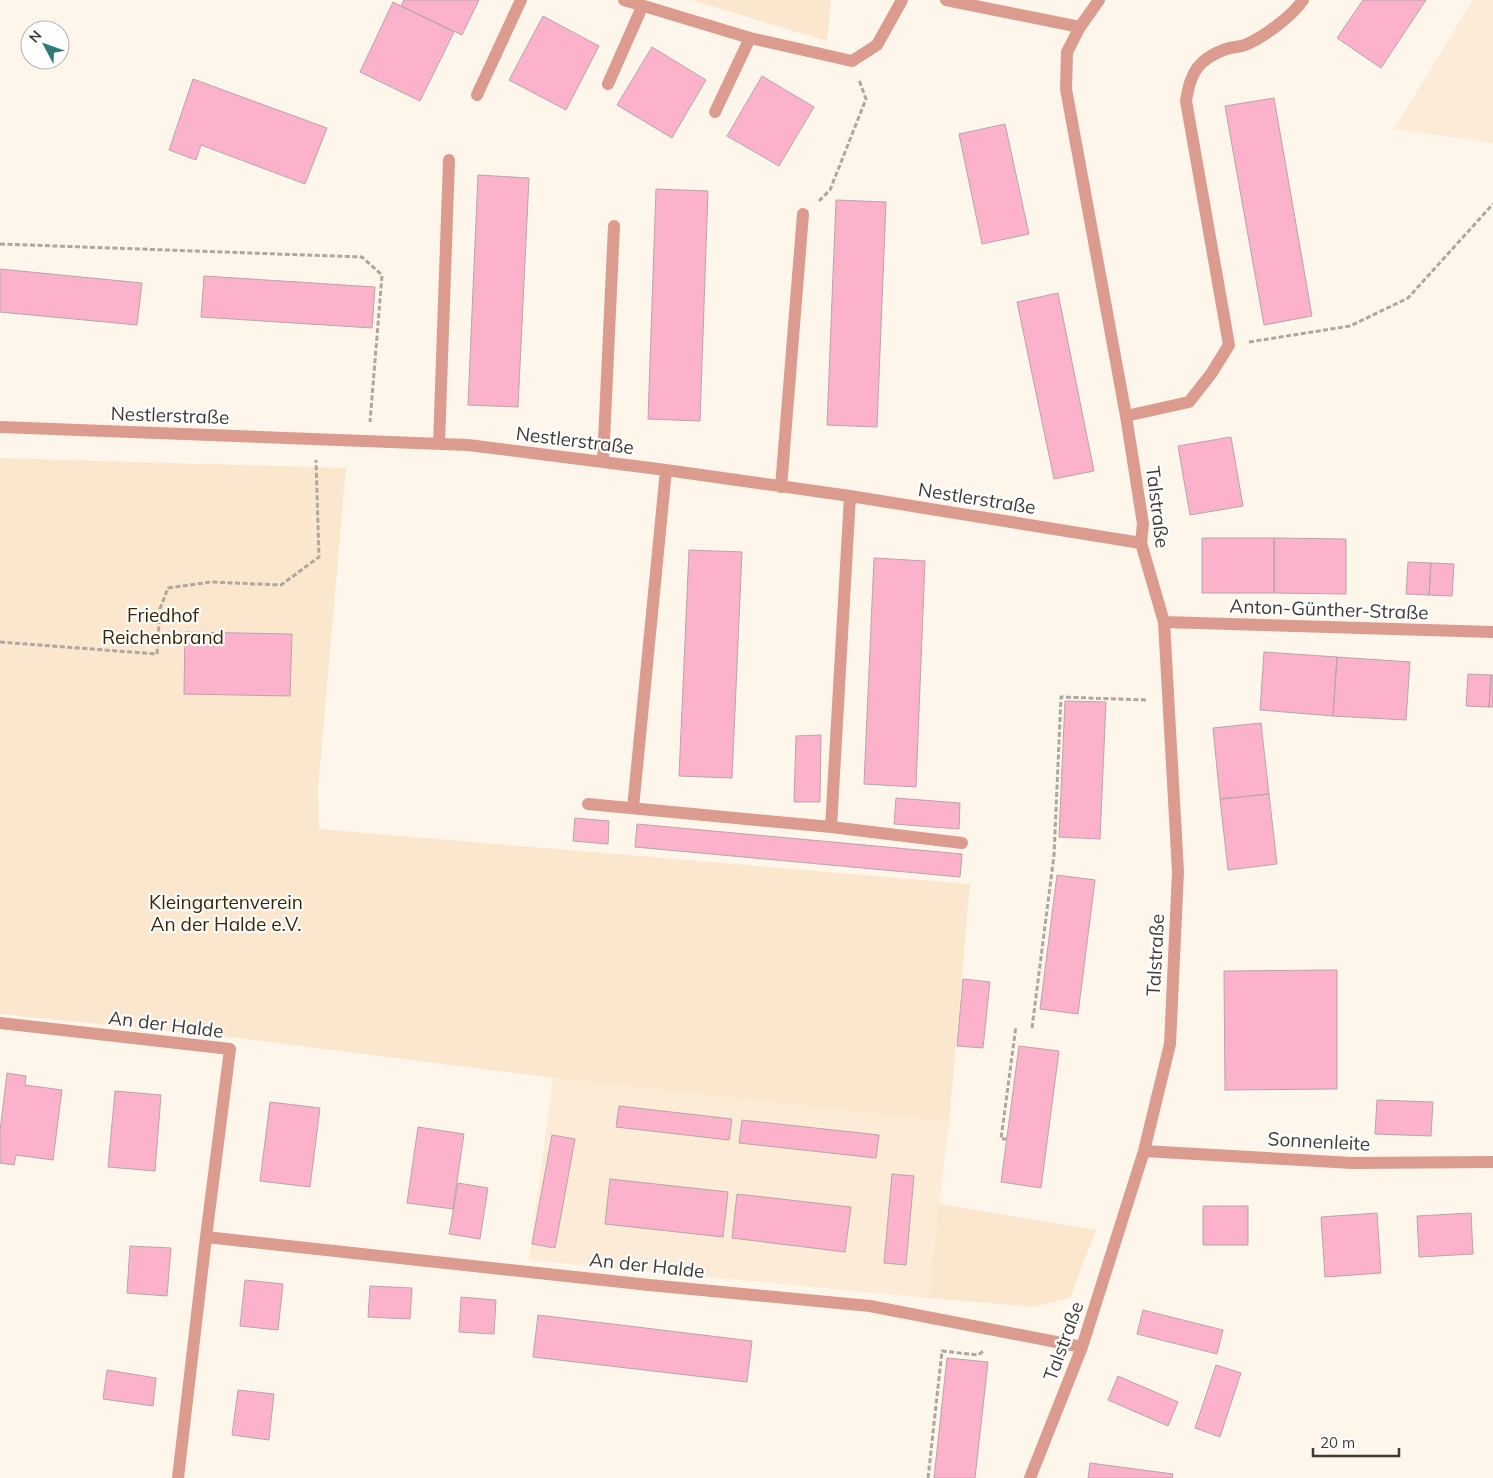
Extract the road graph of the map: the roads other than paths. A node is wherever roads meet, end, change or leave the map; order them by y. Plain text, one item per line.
1 (521, 0) edge
2 (624, 0) edge
3 (902, 0) edge
4 (946, 0) edge
5 (1099, 0) edge
6 (1303, 0) edge
7 (642, 7) junction
8 (1080, 27) junction
9 (750, 38) junction
10 (608, 84) dead end
11 (477, 94) dead end
12 (715, 112) dead end
13 (449, 160) dead end
14 (803, 214) road end
15 (614, 226) dead end
16 (1126, 416) junction
17 (0, 427) edge
18 (438, 443) junction
19 (603, 462) junction
20 (666, 470) junction
21 (781, 487) junction
22 (850, 496) junction
23 (1141, 544) junction
24 (1164, 622) junction
25 (1493, 632) edge
26 (588, 804) dead end
27 (633, 808) junction
28 (831, 828) junction
29 (962, 843) dead end
30 (0, 1023) edge
31 (1144, 1150) junction
32 (1493, 1162) edge
33 (206, 1237) junction
34 (1082, 1347) junction
35 (178, 1478) edge
36 (1030, 1478) edge

1 - 11 street
2 - 7 street
3 - 9 street
4 - 8 street
5 - 8 street, Talstraße
6 - 16 street
7 - 9 street
7 - 10 street
8 - 16 street, Talstraße
9 - 12 street
13 - 18 street
14 - 21 street
15 - 19 street
16 - 23 street, Talstraße
17 - 18 street, Nestlerstraße
18 - 19 street, Nestlerstraße
19 - 20 street, Nestlerstraße
20 - 21 street, Nestlerstraße
20 - 27 street
21 - 22 street, Nestlerstraße
22 - 23 street, Nestlerstraße
22 - 28 street
23 - 24 street, Talstraße
24 - 25 street, Anton-Günther-Straße
24 - 31 street, Talstraße
26 - 27 street
27 - 28 street
28 - 29 street
30 - 33 street, An der Halde
31 - 32 street, Sonnenleite
31 - 34 street, Talstraße
33 - 34 street, An der Halde
33 - 35 street, An der Halde
34 - 36 street, Talstraße

